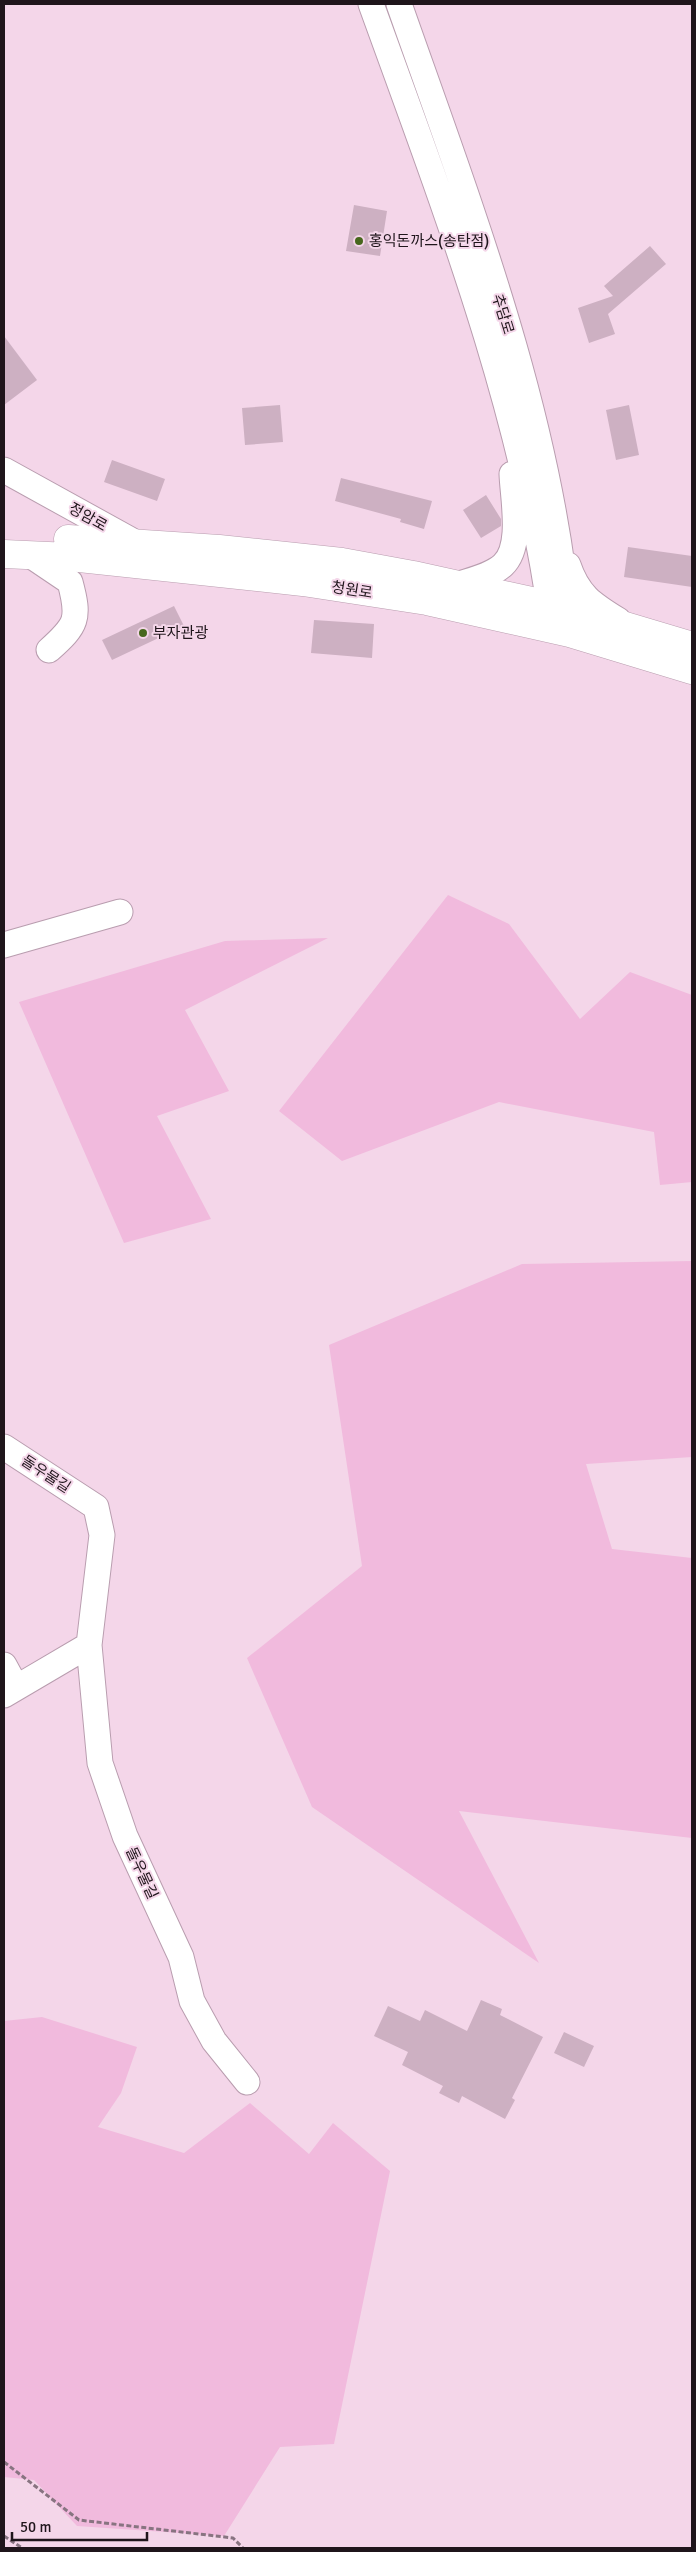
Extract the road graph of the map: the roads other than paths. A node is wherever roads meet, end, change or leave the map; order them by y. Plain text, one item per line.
1 (371, 4) edge
2 (399, 4) edge
3 (509, 412) junction
4 (4, 470) edge
5 (556, 529) junction
6 (4, 534) edge
7 (142, 546) junction
8 (17, 554) edge
9 (168, 569) junction
10 (456, 585) junction
11 (560, 619) junction
12 (631, 627) junction
13 (692, 646) edge
14 (49, 650) dead end
15 (692, 670) edge
16 (120, 912) dead end
17 (4, 945) edge
18 (4, 1447) edge
19 (89, 1645) junction
20 (4, 1665) edge
21 (10, 1691) edge
22 (247, 2082) dead end

1 - 3 street, 추담로
2 - 5 street, 추담로
3 - 10 street
3 - 11 street, 추담로
4 - 7 street, 정암로
5 - 11 street, 추담로
5 - 12 street
6 - 7 main road, 청원로
7 - 9 street, 정암로
7 - 10 main road, 청원로
8 - 9 main road, 청원로
8 - 14 street
9 - 11 main road, 청원로
10 - 11 main road, 청원로
11 - 12 main road, 청원로
11 - 15 main road, 청원로
12 - 13 main road, 청원로
16 - 17 street
18 - 19 street, 돌우물길
19 - 21 street
19 - 22 street, 돌우물길
20 - 21 street

